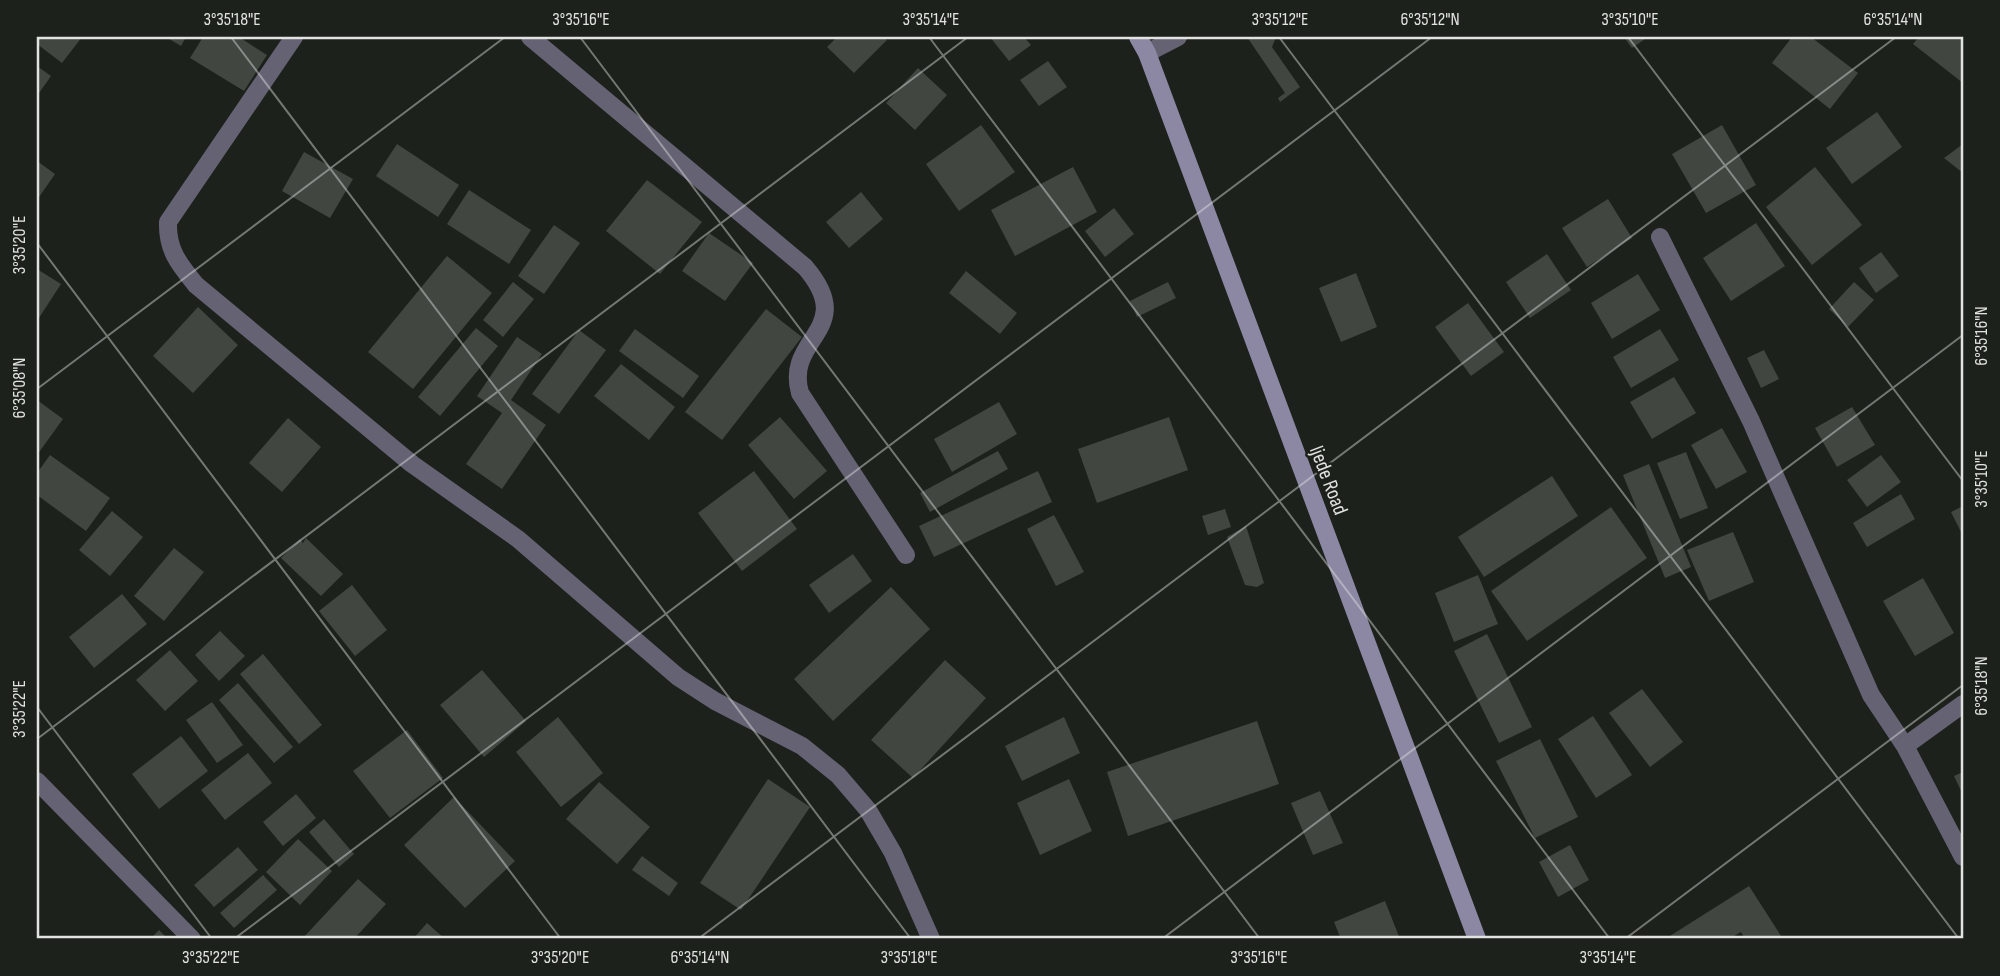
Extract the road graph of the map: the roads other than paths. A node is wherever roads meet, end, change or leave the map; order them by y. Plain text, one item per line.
1 (293, 37) edge
2 (530, 37) edge
3 (1138, 37) edge
4 (1178, 37) edge
5 (1147, 53) junction
6 (1660, 237) dead end
7 (906, 555) dead end
8 (1963, 704) edge
9 (1905, 746) junction
10 (37, 781) edge
11 (1963, 857) edge
12 (192, 939) edge
13 (931, 939) edge
14 (1477, 939) edge

1 - 13 street
2 - 7 street
3 - 5 main road, Ijede Road
4 - 5 street
5 - 14 main road, Ijede Road
6 - 9 street
8 - 9 street
9 - 11 street
10 - 12 street

